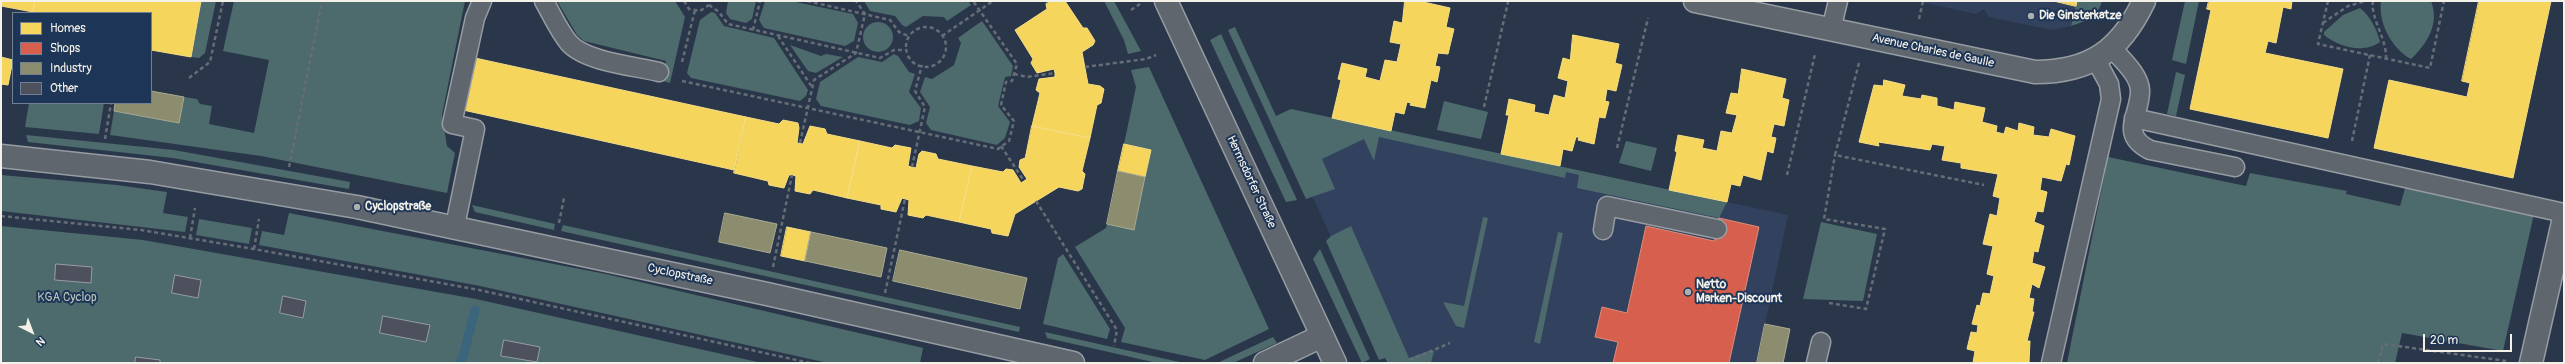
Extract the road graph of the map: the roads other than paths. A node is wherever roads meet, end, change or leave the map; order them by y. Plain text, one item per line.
1 (482, 1) edge
2 (544, 1) edge
3 (1166, 1) edge
4 (1695, 1) edge
5 (1838, 1) edge
6 (2144, 1) edge
7 (1831, 30) junction
8 (2104, 54) junction
9 (659, 72) dead end
10 (2134, 118) junction
11 (1, 156) edge
12 (2235, 167) dead end
13 (2564, 213) edge
14 (2564, 218) edge
15 (455, 226) junction
16 (1717, 229) dead end
17 (1602, 230) dead end
18 (1322, 336) junction
19 (1821, 342) dead end
20 (1073, 363) edge
21 (1265, 363) edge
22 (1335, 363) edge
23 (1816, 363) edge
24 (2051, 363) edge
25 (2531, 363) edge

1 - 15 lane
2 - 9 lane
3 - 18 street, Hermsdorfer Straße
4 - 7 street, Avenue Charles de Gaulle
5 - 7 lane
6 - 8 street
7 - 8 street, Avenue Charles de Gaulle
8 - 10 lane
8 - 24 lane
10 - 12 lane
10 - 13 lane
11 - 15 street, Cyclopstraße
14 - 25 street
15 - 20 street, Cyclopstraße
16 - 17 lane
18 - 21 street
18 - 22 street, Hermsdorfer Straße
19 - 23 lane

